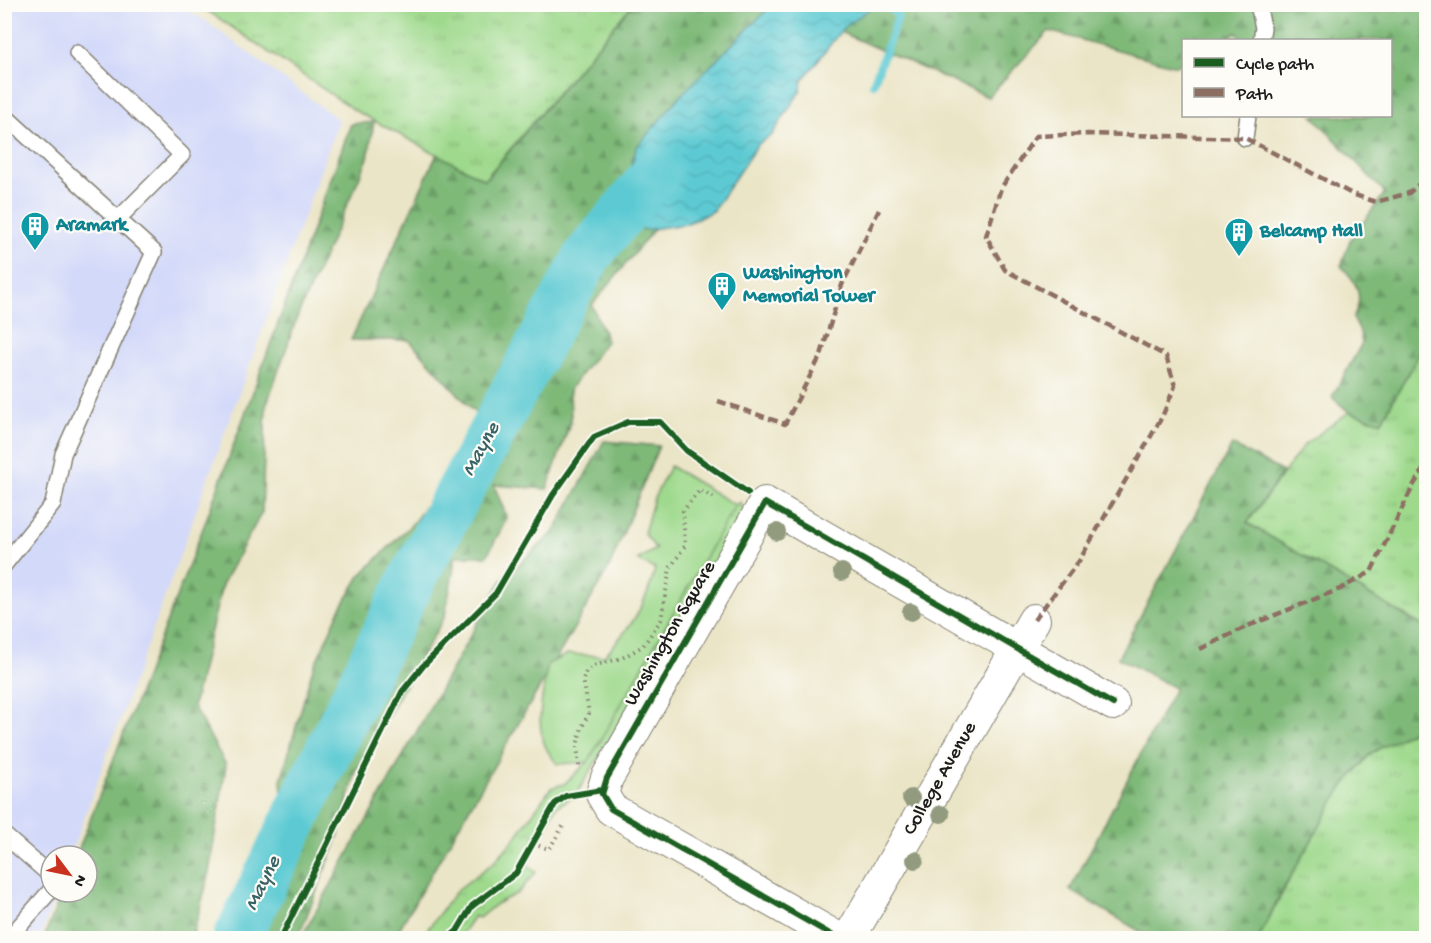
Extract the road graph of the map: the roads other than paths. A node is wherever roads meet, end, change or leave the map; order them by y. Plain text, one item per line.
1 (1258, 4) edge
2 (1261, 39) edge
3 (77, 53) dead end
4 (4, 115) edge
5 (1248, 117) edge
6 (1245, 138) dead end
7 (118, 219) junction
8 (4, 565) edge
9 (1034, 620) dead end
10 (1017, 648) junction
11 (1113, 704) dead end
12 (4, 835) edge
13 (39, 866) edge
14 (39, 904) edge
15 (9, 939) edge
16 (837, 939) edge
17 (849, 939) edge

1 - 2 lane
3 - 7 lane
4 - 7 lane
5 - 6 lane
7 - 8 lane
9 - 10 street, College Avenue
10 - 11 street, Washington Square
10 - 16 street, Washington Square
10 - 17 street, College Avenue
12 - 13 lane
14 - 15 lane

